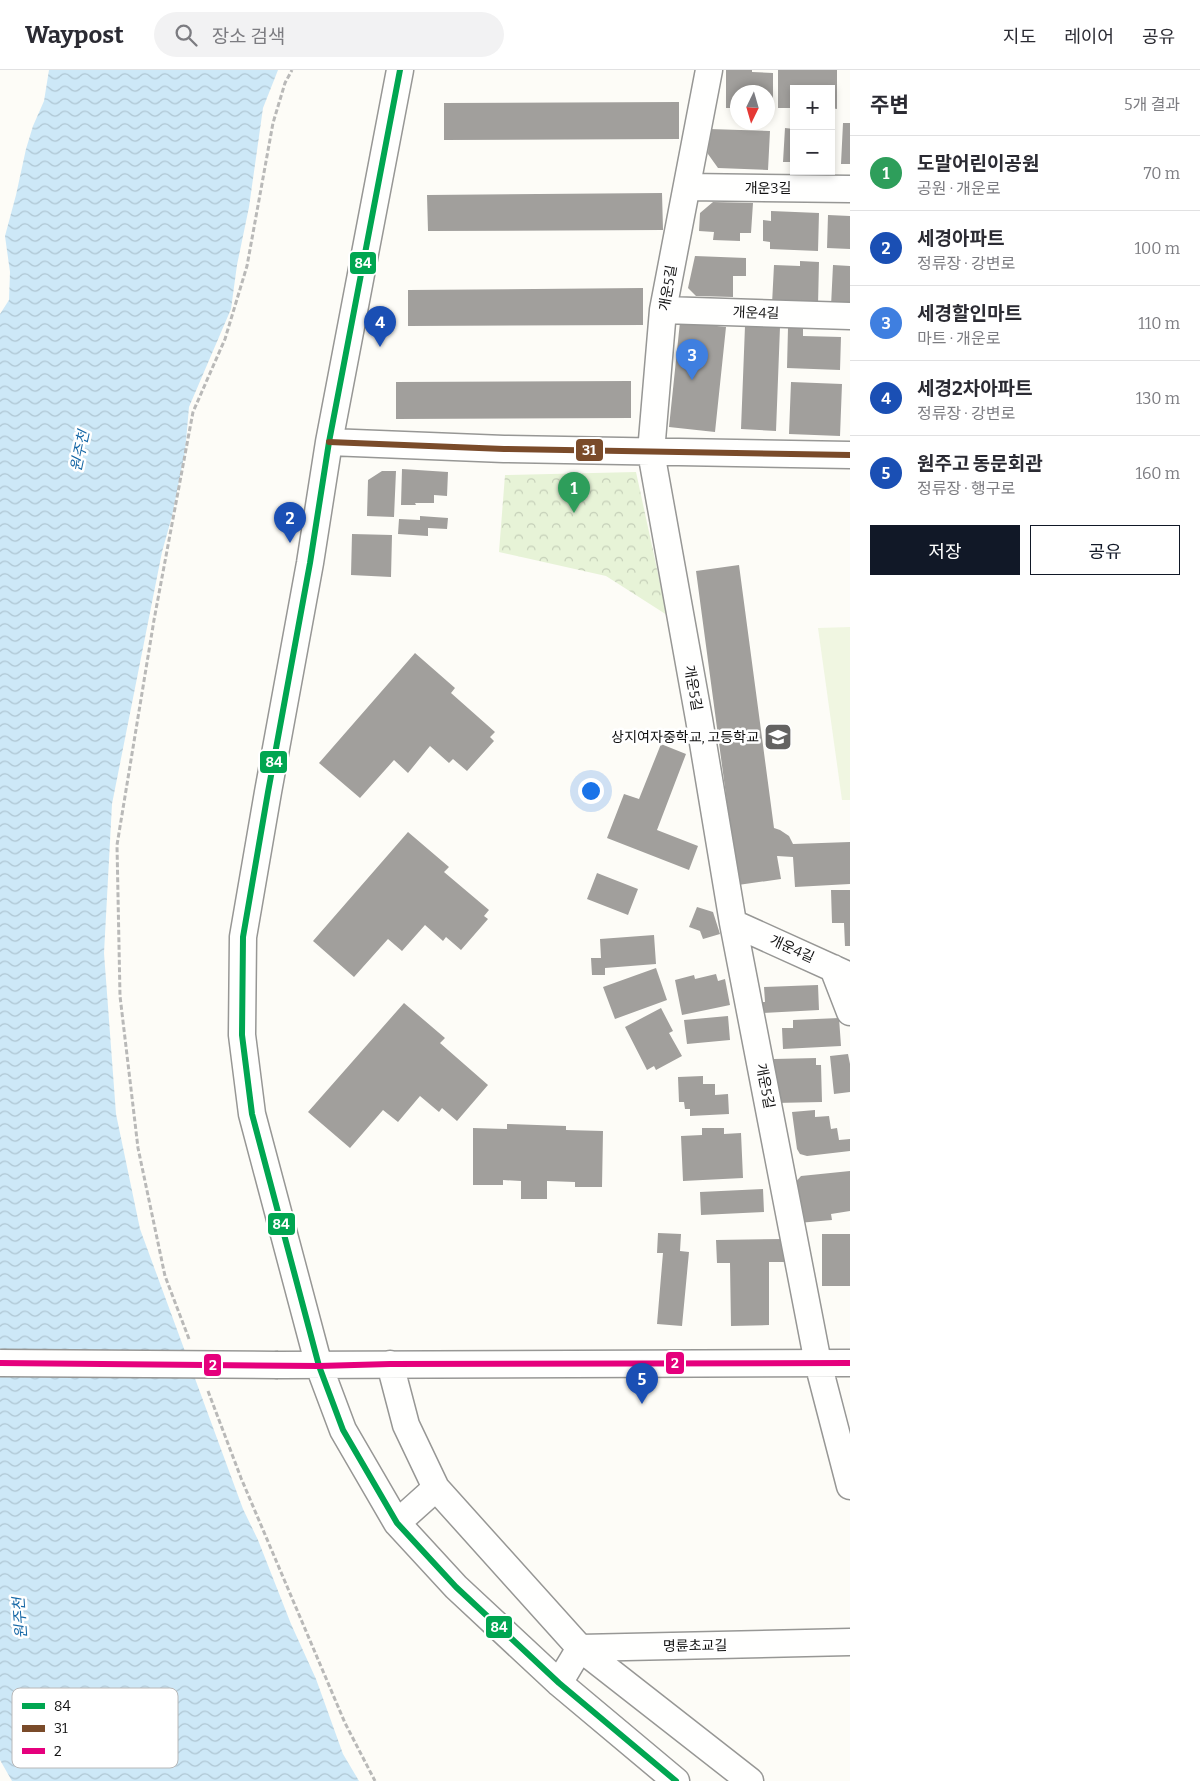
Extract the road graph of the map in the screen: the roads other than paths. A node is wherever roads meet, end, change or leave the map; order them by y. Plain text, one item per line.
1 (400, 70) edge
2 (709, 70) edge
3 (687, 188) junction
4 (850, 189) edge
5 (663, 310) junction
6 (850, 316) edge
7 (329, 442) junction
8 (651, 452) junction
9 (850, 455) edge
10 (734, 923) junction
11 (841, 972) edge
12 (850, 1012) edge
13 (0, 1363) edge
14 (818, 1363) junction
15 (850, 1363) edge
16 (390, 1364) junction
17 (319, 1366) junction
18 (850, 1486) edge
19 (436, 1488) junction
20 (396, 1523) junction
21 (850, 1642) edge
22 (580, 1648) junction
23 (559, 1683) junction
24 (676, 1781) edge
25 (750, 1781) edge

1 - 7 street
2 - 3 street, 개운5길
3 - 4 street, 개운3길
3 - 5 street, 개운5길
5 - 6 street, 개운4길
5 - 8 street, 개운5길
7 - 8 street
7 - 17 street
8 - 9 street
8 - 10 street, 개운5길
10 - 11 street, 개운4길
10 - 14 street, 개운5길
11 - 12 street
13 - 17 street, bridge
14 - 15 street
14 - 16 street
14 - 18 street, 개운5길
16 - 17 street
16 - 19 street
17 - 20 street
19 - 20 street
19 - 22 street
20 - 23 street
21 - 22 street, 명륜초교길
22 - 23 street
22 - 25 street
23 - 24 street

